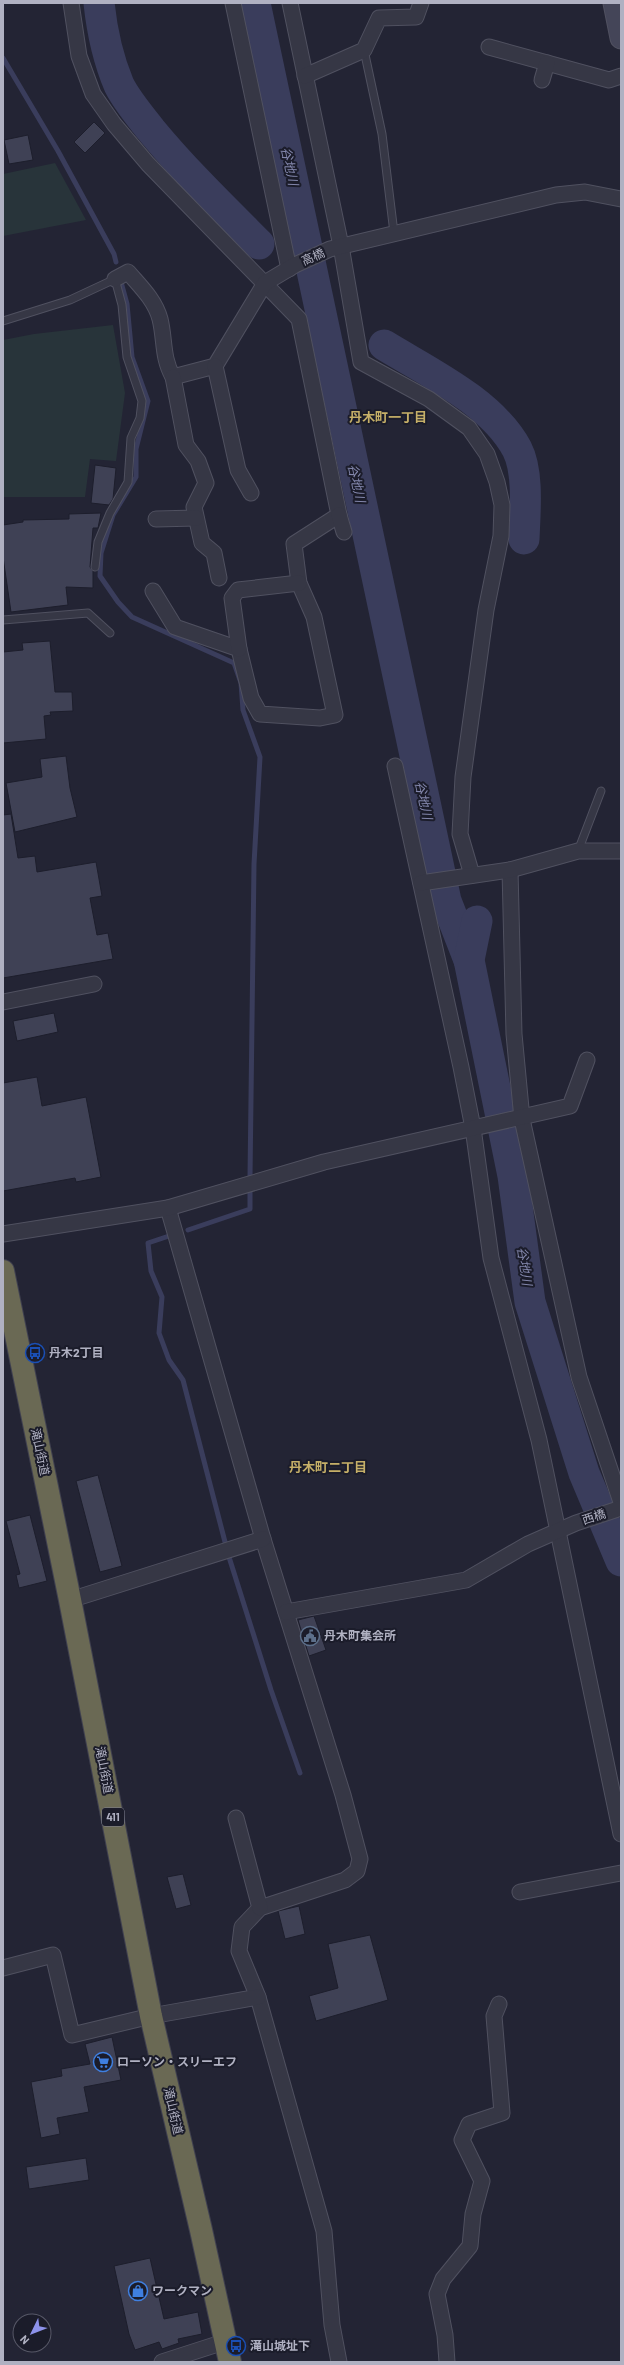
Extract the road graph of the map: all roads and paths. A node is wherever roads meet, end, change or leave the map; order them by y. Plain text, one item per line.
1 (71, 3) edge
2 (233, 3) edge
3 (290, 3) edge
4 (421, 3) edge
5 (614, 3) edge
6 (621, 38) edge
7 (489, 47) dead end
8 (364, 50) junction
9 (547, 63) junction
10 (305, 76) junction
11 (621, 76) edge
12 (542, 80) dead end
13 (621, 199) edge
14 (394, 233) junction
15 (335, 248) junction
16 (292, 267) junction
17 (115, 279) junction
18 (265, 283) junction
19 (3, 320) edge
20 (215, 366) junction
21 (173, 377) junction
22 (251, 494) dead end
23 (339, 515) junction
24 (196, 518) junction
25 (156, 520) dead end
26 (344, 532) dead end
27 (95, 567) dead end
28 (219, 578) dead end
29 (299, 583) junction
30 (153, 591) dead end
31 (3, 620) edge
32 (110, 633) dead end
33 (239, 649) junction
34 (395, 766) dead end
35 (600, 791) dead end
36 (578, 851) junction
37 (621, 851) edge
38 (510, 870) junction
39 (467, 875) junction
40 (424, 883) junction
41 (94, 984) dead end
42 (3, 1002) edge
43 (587, 1060) dead end
44 (519, 1119) junction
45 (477, 1127) junction
46 (168, 1208) junction
47 (3, 1234) edge
48 (3, 1271) edge
49 (618, 1507) edge
50 (558, 1531) junction
51 (264, 1539) junction
52 (70, 1600) junction
53 (286, 1612) junction
54 (236, 1818) dead end
55 (621, 1834) edge
56 (621, 1873) edge
57 (520, 1892) dead end
58 (260, 1908) junction
59 (3, 1968) edge
60 (258, 1997) junction
61 (499, 2004) dead end
62 (151, 2016) junction
63 (227, 2352) edge
64 (162, 2362) edge
65 (339, 2362) edge
66 (447, 2362) edge

1 - 18 street
2 - 16 street
3 - 10 street
4 - 8 street
5 - 6 main road
7 - 9 street
8 - 10 street
8 - 14 lane
9 - 11 street
9 - 12 street
10 - 15 street
13 - 14 street, 高橋
14 - 15 street, 高橋
15 - 16 street, 高橋
15 - 39 street
16 - 18 street, 高橋
17 - 19 lane
17 - 21 street
17 - 27 lane
18 - 20 street
18 - 23 street
20 - 21 street
20 - 22 street
21 - 24 street
23 - 26 street
23 - 29 street
24 - 25 street
24 - 28 street
29 - 33 street
29 - 33 street
30 - 33 street
31 - 32 lane
34 - 40 street
35 - 36 lane
36 - 37 street
36 - 38 street
38 - 39 street
38 - 44 street
39 - 40 street
40 - 45 street
41 - 42 street
43 - 44 street
44 - 45 street
44 - 49 street
45 - 46 street
45 - 50 street
46 - 47 street
46 - 51 street
48 - 52 highway, 滝山街道 / 411
49 - 50 street, 西橋
50 - 53 street, 西橋
50 - 55 street
51 - 52 street
51 - 53 street
52 - 62 highway, 滝山街道 / 411
53 - 58 street
54 - 58 street
56 - 57 street
58 - 60 street
59 - 62 street
60 - 62 street
60 - 65 street
61 - 66 street
62 - 63 highway, 滝山街道 / 411
63 - 64 street

